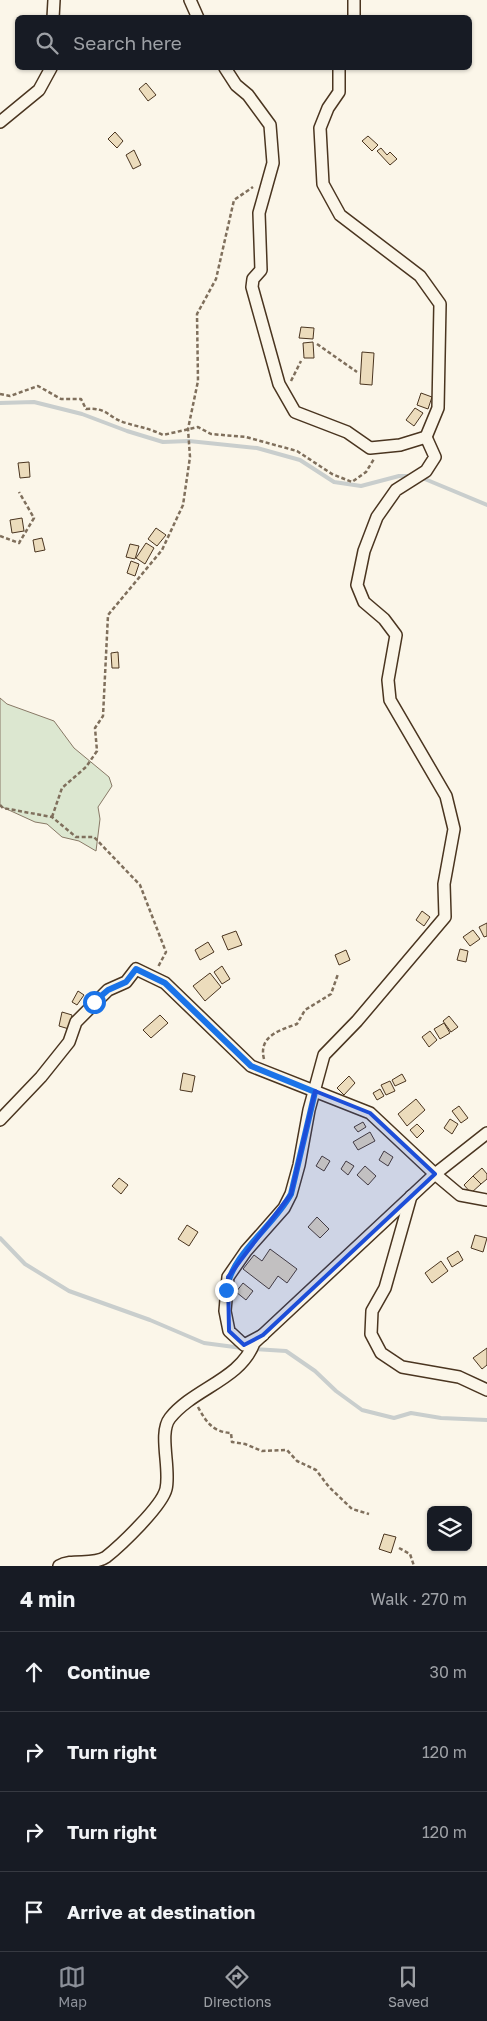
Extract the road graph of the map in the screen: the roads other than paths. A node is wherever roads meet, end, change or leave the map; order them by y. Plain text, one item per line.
1 (54, 0) edge
2 (190, 0) edge
3 (354, 0) edge
4 (53, 15) edge
5 (197, 15) edge
6 (354, 15) edge
7 (50, 70) edge
8 (226, 70) edge
9 (339, 70) edge
10 (0, 122) edge
11 (426, 437) junction
12 (315, 1092) junction
13 (0, 1120) edge
14 (487, 1133) edge
15 (434, 1174) junction
16 (411, 1195) junction
17 (487, 1200) edge
18 (258, 1339) junction
19 (487, 1390) edge
20 (59, 1566) edge

1 - 4 street
2 - 5 street
3 - 6 street
7 - 10 street
8 - 11 street
9 - 11 street
11 - 12 street
12 - 13 street
12 - 15 street
12 - 18 street
14 - 15 street
15 - 16 street
15 - 17 street
16 - 18 street
16 - 19 street
18 - 20 street

